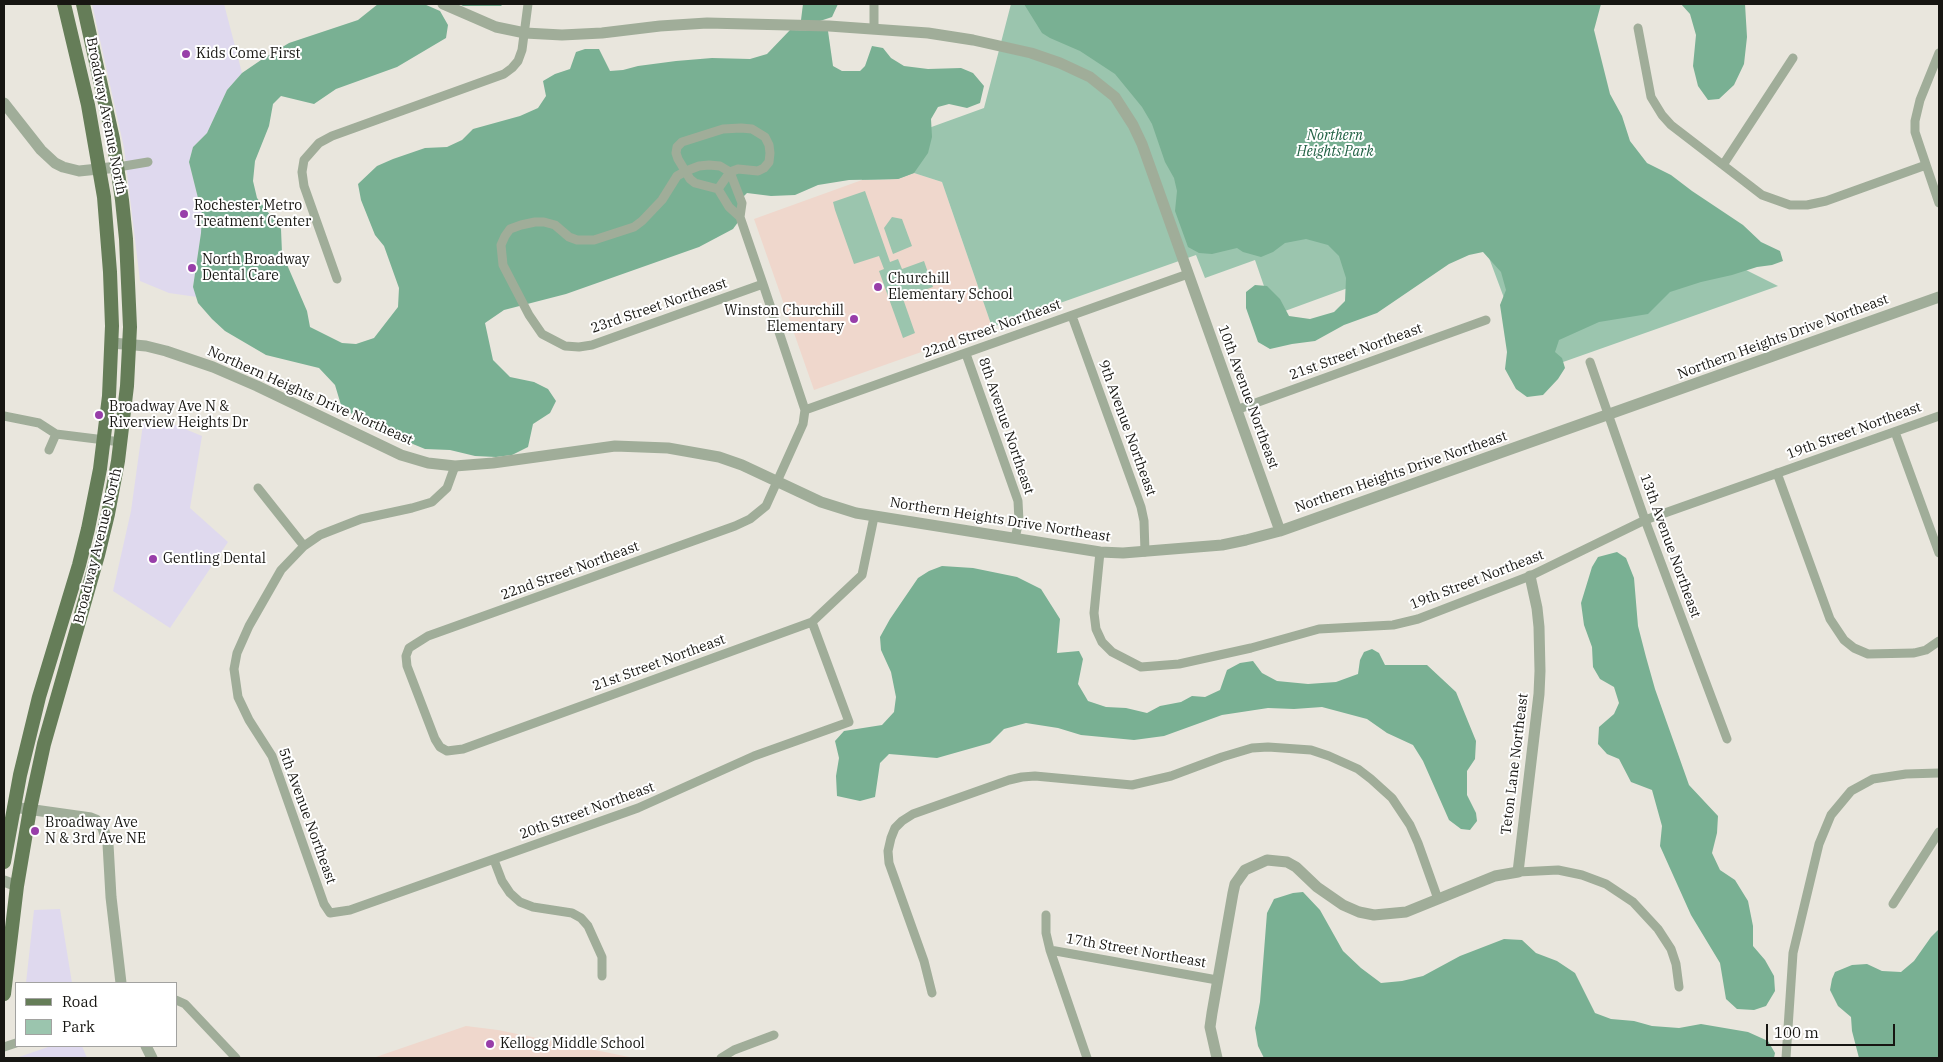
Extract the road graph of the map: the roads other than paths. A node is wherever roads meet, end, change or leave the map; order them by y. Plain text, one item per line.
1 (64, 4) edge
2 (83, 4) edge
3 (443, 4) edge
4 (528, 4) edge
5 (874, 4) edge
6 (874, 28) junction
7 (1638, 28) dead end
8 (525, 32) junction
9 (1939, 53) edge
10 (1794, 58) dead end
11 (4, 104) edge
12 (148, 162) dead end
13 (1723, 165) junction
14 (1926, 165) junction
15 (118, 167) junction
16 (100, 170) junction
17 (686, 171) junction
18 (730, 172) junction
19 (718, 190) junction
20 (1939, 203) edge
21 (740, 217) junction
22 (1188, 274) junction
23 (337, 279) dead end
24 (763, 284) junction
25 (1939, 297) edge
26 (1072, 316) junction
27 (1486, 320) dead end
28 (112, 342) junction
29 (130, 344) junction
30 (966, 354) junction
31 (1590, 362) dead end
32 (805, 410) junction
33 (1236, 410) junction
34 (1609, 414) junction
35 (4, 416) edge
36 (1939, 416) edge
37 (1895, 432) junction
38 (56, 434) junction
39 (104, 439) junction
40 (121, 442) junction
41 (49, 450) dead end
42 (455, 466) junction
43 (1777, 474) junction
44 (778, 481) junction
45 (258, 488) dead end
46 (874, 516) junction
47 (1645, 520) junction
48 (1280, 531) junction
49 (1015, 538) junction
50 (304, 546) junction
51 (1100, 552) junction
52 (1145, 552) junction
53 (1939, 553) edge
54 (1530, 576) junction
55 (812, 622) junction
56 (1939, 641) edge
57 (421, 702) joint
58 (1726, 739) dead end
59 (1939, 773) edge
60 (14, 807) junction
61 (30, 809) junction
62 (1939, 832) edge
63 (494, 860) junction
64 (4, 862) edge
65 (1518, 872) junction
66 (10, 883) edge
67 (1438, 899) junction
68 (1893, 904) dead end
69 (330, 912) joint
70 (1046, 915) dead end
71 (1050, 950) junction
72 (602, 976) dead end
73 (1217, 980) junction
74 (121, 982) edge
75 (1679, 987) dead end
76 (932, 993) dead end
77 (4, 994) edge
78 (181, 1002) edge
79 (774, 1035) dead end
80 (236, 1058) edge
81 (721, 1058) edge
82 (1088, 1058) edge
83 (1217, 1058) edge
84 (1786, 1058) edge

1 - 16 main road, Broadway Avenue North
2 - 15 main road, Broadway Avenue North
3 - 8 street, 10th Avenue Northeast
4 - 8 street
5 - 6 street
6 - 8 street, 10th Avenue Northeast
6 - 22 street, 10th Avenue Northeast
7 - 13 street
8 - 23 street
9 - 14 street
10 - 13 street
11 - 16 street
12 - 15 street
13 - 14 street
14 - 20 street
15 - 16 street
15 - 29 main road, Broadway Avenue North
16 - 28 main road, Broadway Avenue North
17 - 18 street
17 - 18 street
17 - 19 street
17 - 24 street, 23rd Street Northeast
18 - 19 street
18 - 21 street
19 - 21 street
21 - 24 street
22 - 26 street, 22nd Street Northeast
22 - 33 street, 10th Avenue Northeast
24 - 32 street
25 - 34 street, Northern Heights Drive Northeast
26 - 30 street, 22nd Street Northeast
26 - 52 street, 9th Avenue Northeast
27 - 33 street, 21st Street Northeast
28 - 29 street, Northern Heights Drive Northeast
28 - 39 main road, Broadway Avenue North
29 - 40 main road, Broadway Avenue North
29 - 42 street, Northern Heights Drive Northeast
30 - 32 street, 22nd Street Northeast
30 - 49 street, 8th Avenue Northeast
31 - 34 street, 13th Avenue Northeast
32 - 44 street
33 - 48 street, 10th Avenue Northeast
34 - 47 street, 13th Avenue Northeast
34 - 48 street, Northern Heights Drive Northeast
35 - 38 street
36 - 37 street, 19th Street Northeast
37 - 43 street, 19th Street Northeast
37 - 53 street
38 - 39 street
38 - 41 street
39 - 40 street
39 - 60 main road, Broadway Avenue North
40 - 61 main road, Broadway Avenue North
42 - 44 street, Northern Heights Drive Northeast
42 - 50 street, 5th Avenue Northeast
43 - 47 street, 19th Street Northeast
43 - 56 street
44 - 46 street, Northern Heights Drive Northeast
44 - 57 street, 22nd Street Northeast
45 - 50 street
46 - 49 street, Northern Heights Drive Northeast
46 - 55 street, 21st Street Northeast
47 - 54 street, 19th Street Northeast
47 - 58 street, 13th Avenue Northeast
48 - 52 street, Northern Heights Drive Northeast
49 - 51 street, Northern Heights Drive Northeast
50 - 69 street, 5th Avenue Northeast
51 - 52 street, Northern Heights Drive Northeast
51 - 54 street, 19th Street Northeast
54 - 65 street, Teton Lane Northeast
55 - 57 street, 21st Street Northeast
55 - 63 street, 20th Street Northeast
59 - 84 street
60 - 61 street
60 - 64 main road, Broadway Avenue North
61 - 66 main road, Broadway Avenue North
61 - 74 street
62 - 68 street
63 - 69 street, 20th Street Northeast
63 - 72 street
65 - 67 street
65 - 75 street
66 - 77 main road, Broadway Avenue North
67 - 73 street
67 - 76 street
70 - 71 street
71 - 73 street, 17th Street Northeast
71 - 82 street
73 - 83 street
78 - 80 street
79 - 81 street

